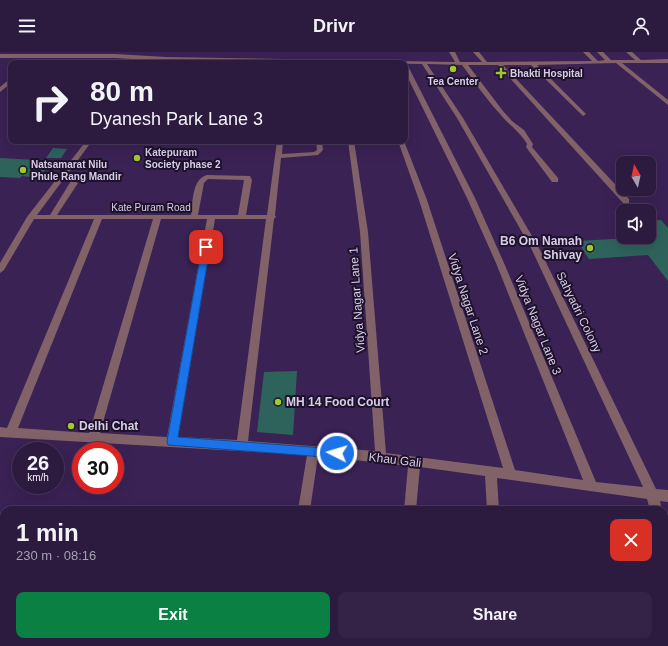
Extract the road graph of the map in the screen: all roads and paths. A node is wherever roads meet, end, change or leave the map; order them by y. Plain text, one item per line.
1 (141, 52) edge
2 (176, 52) edge
3 (186, 52) edge
4 (207, 52) edge
5 (452, 52) edge
6 (476, 52) edge
7 (586, 52) edge
8 (600, 52) edge
9 (629, 52) edge
10 (1, 54) edge
11 (23, 54) edge
12 (65, 54) edge
13 (90, 54) edge
14 (37, 56) junction
15 (172, 59) junction
16 (32, 60) edge
17 (136, 60) edge
18 (183, 60) junction
19 (204, 60) joint
20 (340, 60) edge
21 (390, 60) edge
22 (0, 61) edge
23 (668, 61) edge
24 (408, 62) edge
25 (596, 62) junction
26 (610, 62) junction
27 (617, 62) junction
28 (640, 62) junction
29 (424, 63) junction
30 (462, 64) junction
31 (486, 64) junction
32 (500, 64) junction
33 (533, 64) junction
34 (408, 72) edge
35 (8, 83) edge
36 (0, 90) edge
37 (668, 102) edge
38 (583, 114) dead end
39 (87, 144) edge
40 (280, 144) edge
41 (319, 144) edge
42 (351, 144) edge
43 (402, 144) edge
44 (279, 156) junction
45 (555, 180) dead end
46 (74, 183) dead end
47 (626, 201) dead end
48 (31, 217) junction
49 (52, 217) junction
50 (99, 217) junction
51 (158, 217) junction
52 (194, 217) junction
53 (211, 217) junction
54 (242, 217) junction
55 (272, 217) junction
56 (0, 270) edge
57 (5, 433) edge
58 (93, 437) junction
59 (172, 441) junction
60 (242, 445) junction
61 (313, 451) junction
62 (381, 458) junction
63 (414, 462) junction
64 (491, 472) junction
65 (511, 475) junction
66 (592, 487) junction
67 (652, 494) junction
68 (668, 496) edge
69 (305, 506) edge
70 (410, 506) edge
71 (493, 506) edge
72 (655, 506) edge

1 - 17 street
2 - 15 street
3 - 18 street
4 - 19 street
5 - 30 street
6 - 31 street
7 - 25 street
8 - 26 street
9 - 28 street
10 - 11 street
10 - 22 street
11 - 14 street
12 - 13 street
12 - 14 street
13 - 17 street
14 - 16 street
15 - 17 street
15 - 18 street
18 - 19 street
20 - 21 street
23 - 28 street
24 - 29 street
25 - 26 street
25 - 33 street
26 - 27 street
27 - 28 street
27 - 37 street
29 - 30 street
29 - 67 street, Sahyadri Colony
30 - 31 street
30 - 45 street
31 - 32 street
32 - 33 street
32 - 47 street
33 - 38 street
34 - 66 street, Vidya Nagar Lane 3
35 - 36 street
39 - 48 street
40 - 44 street
41 - 44 street
42 - 62 street, Vidya Nagar Lane 1
43 - 65 street, Vidya Nagar Lane 2
44 - 55 street
46 - 49 street
48 - 49 street, Kate Puram Road
48 - 56 street
49 - 50 street, Kate Puram Road
50 - 51 street, Kate Puram Road
50 - 57 street
51 - 52 street, Kate Puram Road
51 - 58 street
52 - 53 street, Kate Puram Road
52 - 54 street
53 - 54 street, Kate Puram Road
53 - 59 street
54 - 55 street, Kate Puram Road
55 - 60 street
57 - 58 street, Khau Gali
58 - 59 street, Khau Gali
59 - 60 street, Khau Gali
60 - 61 street, Khau Gali
61 - 62 street, Khau Gali
61 - 69 street
62 - 63 street, Khau Gali
63 - 64 street, Khau Gali
63 - 70 street
64 - 65 street, Khau Gali
64 - 71 street
65 - 66 street, Khau Gali
66 - 67 street, Khau Gali
67 - 68 street, Khau Gali
67 - 72 street, Sahyadri Colony

